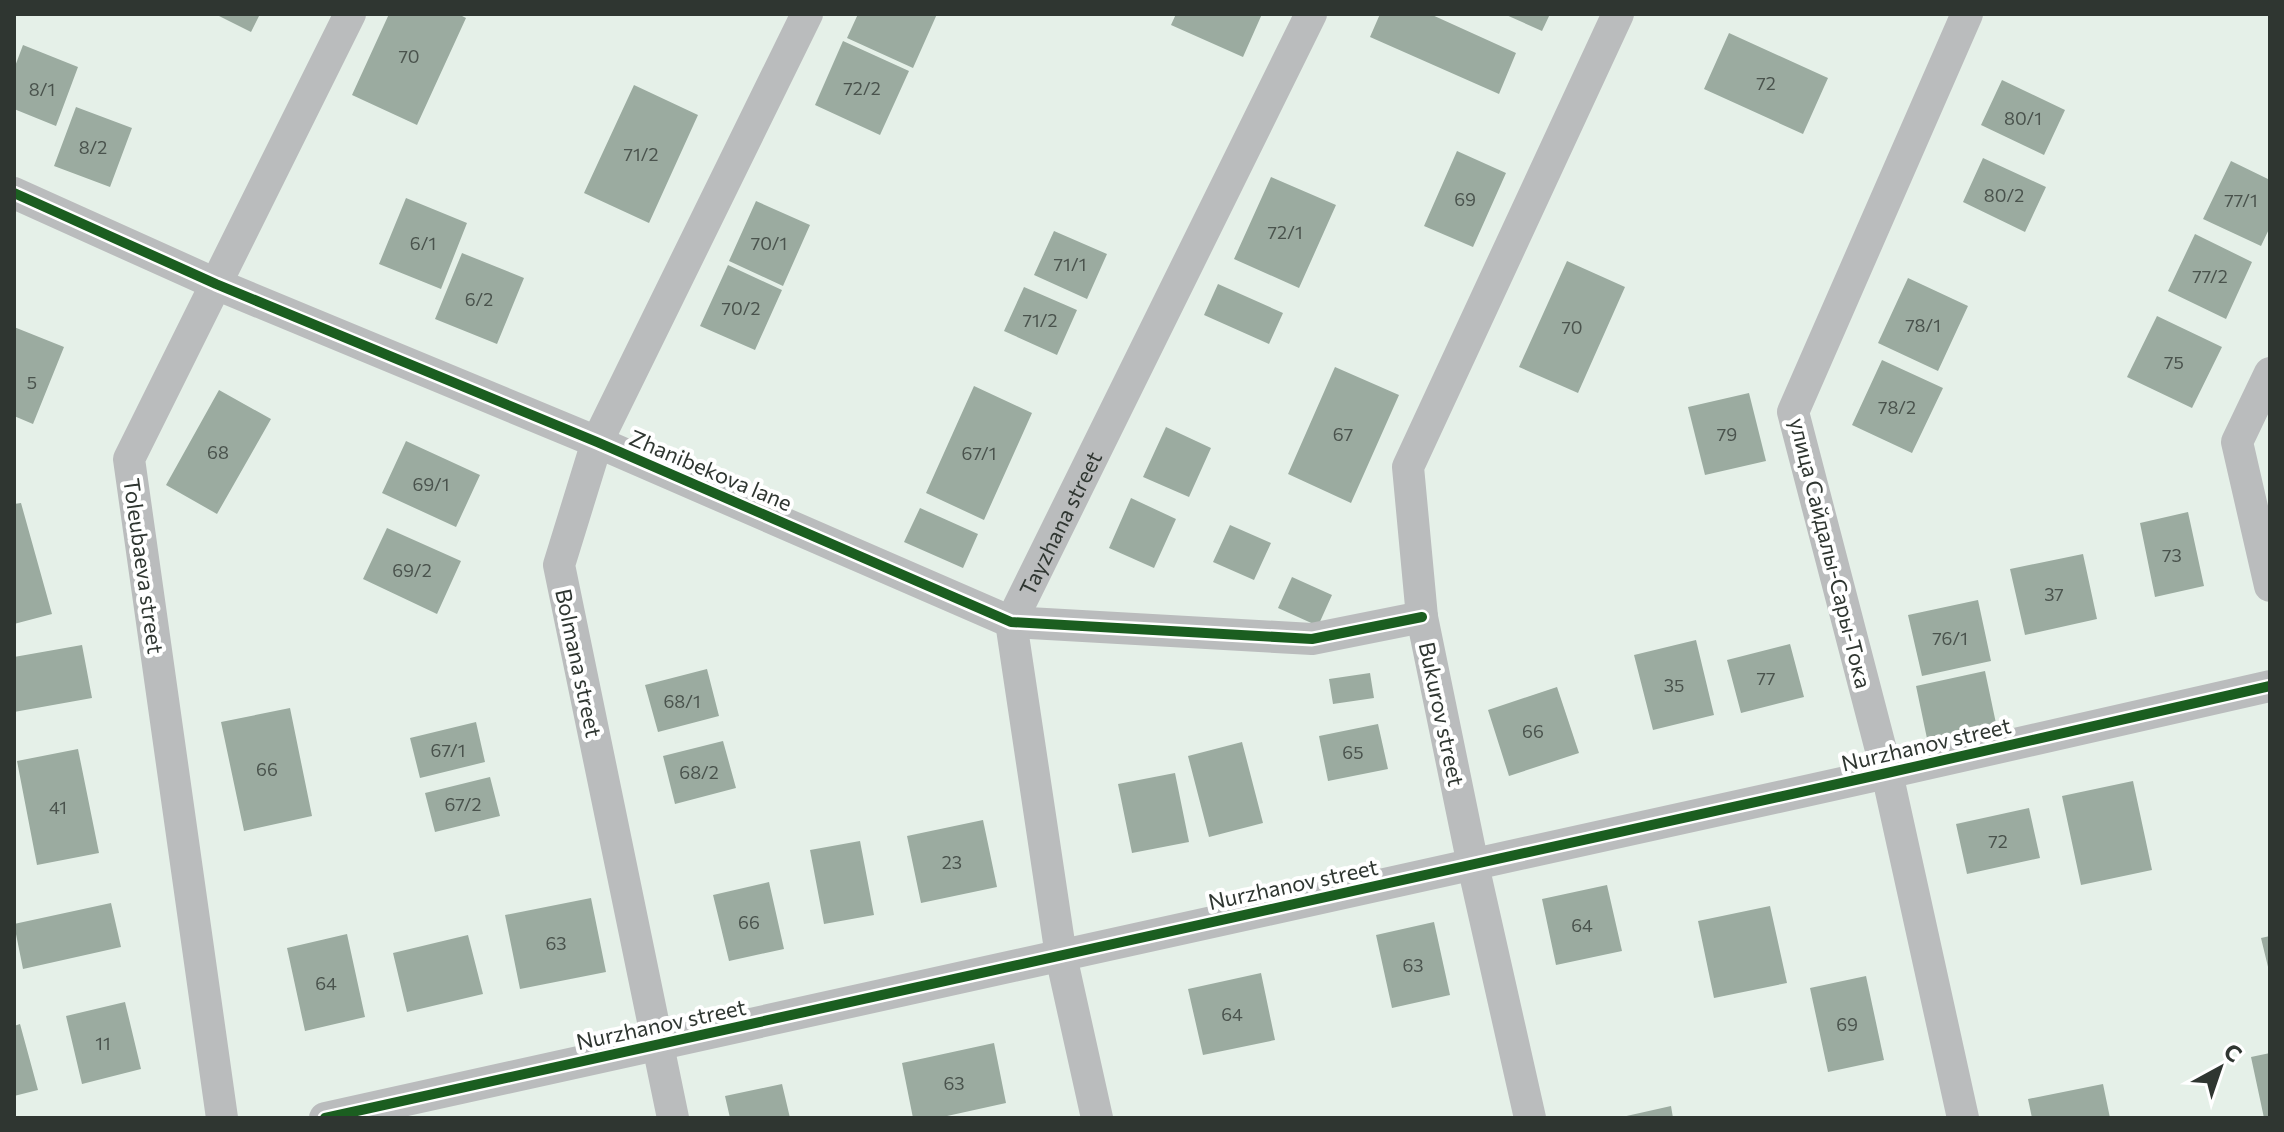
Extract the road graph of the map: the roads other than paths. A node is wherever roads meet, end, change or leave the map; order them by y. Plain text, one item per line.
1 (350, 14) edge
2 (807, 14) edge
3 (1311, 14) edge
4 (1618, 14) edge
5 (1967, 14) edge
6 (14, 193) edge
7 (216, 284) junction
8 (2270, 373) edge
9 (597, 442) junction
10 (2270, 586) edge
11 (1422, 617) junction
12 (1011, 622) junction
13 (2270, 686) edge
14 (1887, 773) junction
15 (1473, 865) junction
16 (1061, 956) junction
17 (658, 1045) junction
18 (222, 1118) edge
19 (325, 1118) edge
20 (673, 1118) edge
21 (1097, 1118) edge
22 (1530, 1118) edge
23 (1963, 1118) edge

1 - 7 street, Toleubaeva street
2 - 9 street, Bolmana street
3 - 12 street, Tayzhana street
4 - 11 street, Bukurov street
5 - 14 street, улица Сайдалы-Сары-Тока
6 - 7 street, Zhanibekova lane
7 - 9 street, Zhanibekova lane
7 - 18 street, Toleubaeva street
8 - 10 street
9 - 12 street, Zhanibekova lane
9 - 17 street, Bolmana street
11 - 12 street, Zhanibekova lane
11 - 15 street, Bukurov street
12 - 16 street, Tayzhana street
13 - 14 street, Nurzhanov street
14 - 15 street, Nurzhanov street
14 - 23 street, улица Сайдалы-Сары-Тока
15 - 16 street, Nurzhanov street
15 - 22 street, Bukurov street
16 - 17 street, Nurzhanov street
16 - 21 street, Tayzhana street
17 - 19 street, Nurzhanov street
17 - 20 street, Bolmana street

